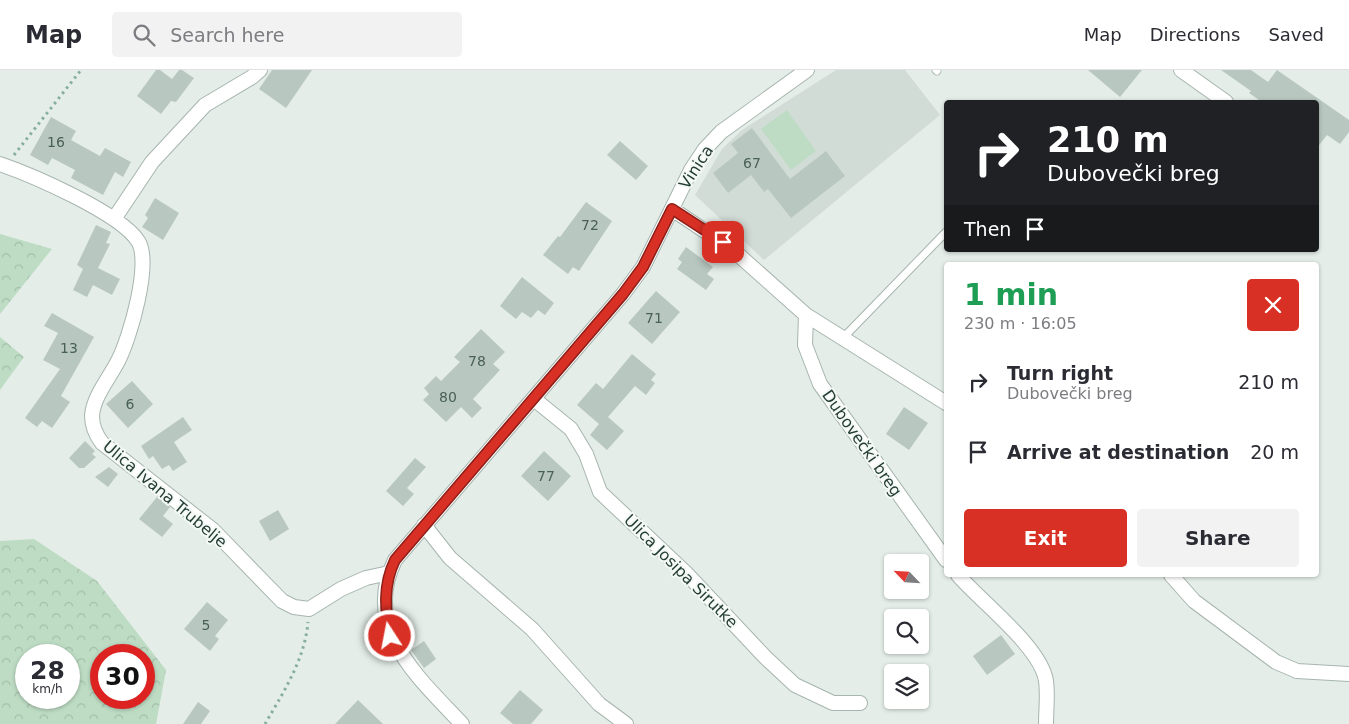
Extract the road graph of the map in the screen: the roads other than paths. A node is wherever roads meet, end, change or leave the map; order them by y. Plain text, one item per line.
1 (260, 70) edge
2 (806, 70) edge
3 (1181, 70) edge
4 (1223, 100) edge
5 (4, 165) edge
6 (672, 209) junction
7 (114, 219) junction
8 (944, 234) edge
9 (806, 315) junction
10 (841, 339) junction
11 (534, 399) junction
12 (944, 402) edge
13 (424, 525) junction
14 (944, 557) edge
15 (389, 573) junction
16 (960, 577) edge
17 (1173, 577) edge
18 (1349, 674) edge
19 (860, 703) dead end
20 (462, 724) edge
21 (626, 724) edge
22 (1046, 724) edge

1 - 7 street
2 - 6 street, Vinica
3 - 4 street
5 - 7 street, Ulica Ivana Trubelje
6 - 9 street
6 - 11 street, Vinica
7 - 15 street, Ulica Ivana Trubelje
8 - 10 lane
9 - 10 street
9 - 14 street, Dubovečki breg
10 - 12 street
11 - 13 street, Vinica
11 - 19 street, Ulica Josipa Sirutke
13 - 15 street, Vinica
13 - 21 street
15 - 20 street, Vinica
16 - 22 street
17 - 18 street

